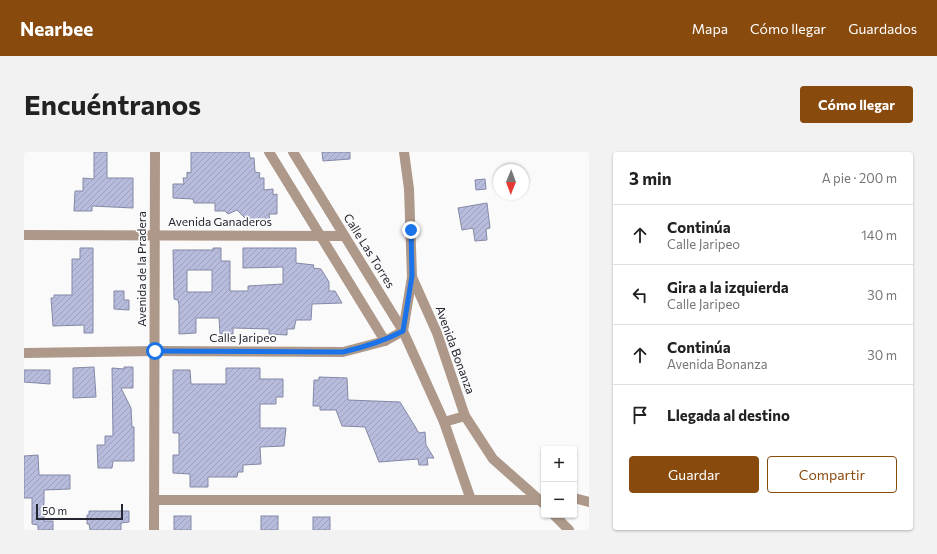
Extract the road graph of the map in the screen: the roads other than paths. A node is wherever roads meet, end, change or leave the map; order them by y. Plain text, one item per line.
1 (155, 152) edge
2 (269, 152) edge
3 (293, 152) edge
4 (404, 152) edge
5 (24, 235) edge
6 (156, 235) junction
7 (321, 236) junction
8 (344, 236) junction
9 (412, 276) junction
10 (403, 331) junction
11 (385, 340) junction
12 (155, 351) junction
13 (24, 353) edge
14 (465, 416) junction
15 (444, 422) junction
16 (541, 499) edge
17 (577, 499) edge
18 (154, 500) junction
19 (471, 500) junction
20 (541, 501) edge
21 (589, 502) edge
22 (557, 518) edge
23 (154, 530) edge
24 (569, 530) edge

1 - 6 street, Avenida de la Pradera
2 - 7 street
3 - 8 street, Calle Las Torres
4 - 9 street, Avenida Bonanza
5 - 6 street, Avenida Ganaderos
6 - 7 street, Avenida Ganaderos
6 - 12 street, Avenida de la Pradera
7 - 8 street, Avenida Ganaderos
7 - 11 street
8 - 10 street, Calle Las Torres
9 - 10 street
9 - 14 street, Avenida Bonanza
10 - 11 street, Calle Jaripeo
10 - 15 street, Calle Las Torres
11 - 12 street, Calle Jaripeo
12 - 13 street, Calle Jaripeo
12 - 18 street, Avenida de la Pradera
14 - 15 street
14 - 16 street, Avenida Bonanza
15 - 19 street, Calle Las Torres
17 - 21 street
18 - 19 street
18 - 23 street, Avenida de la Pradera
19 - 20 street
22 - 24 street

